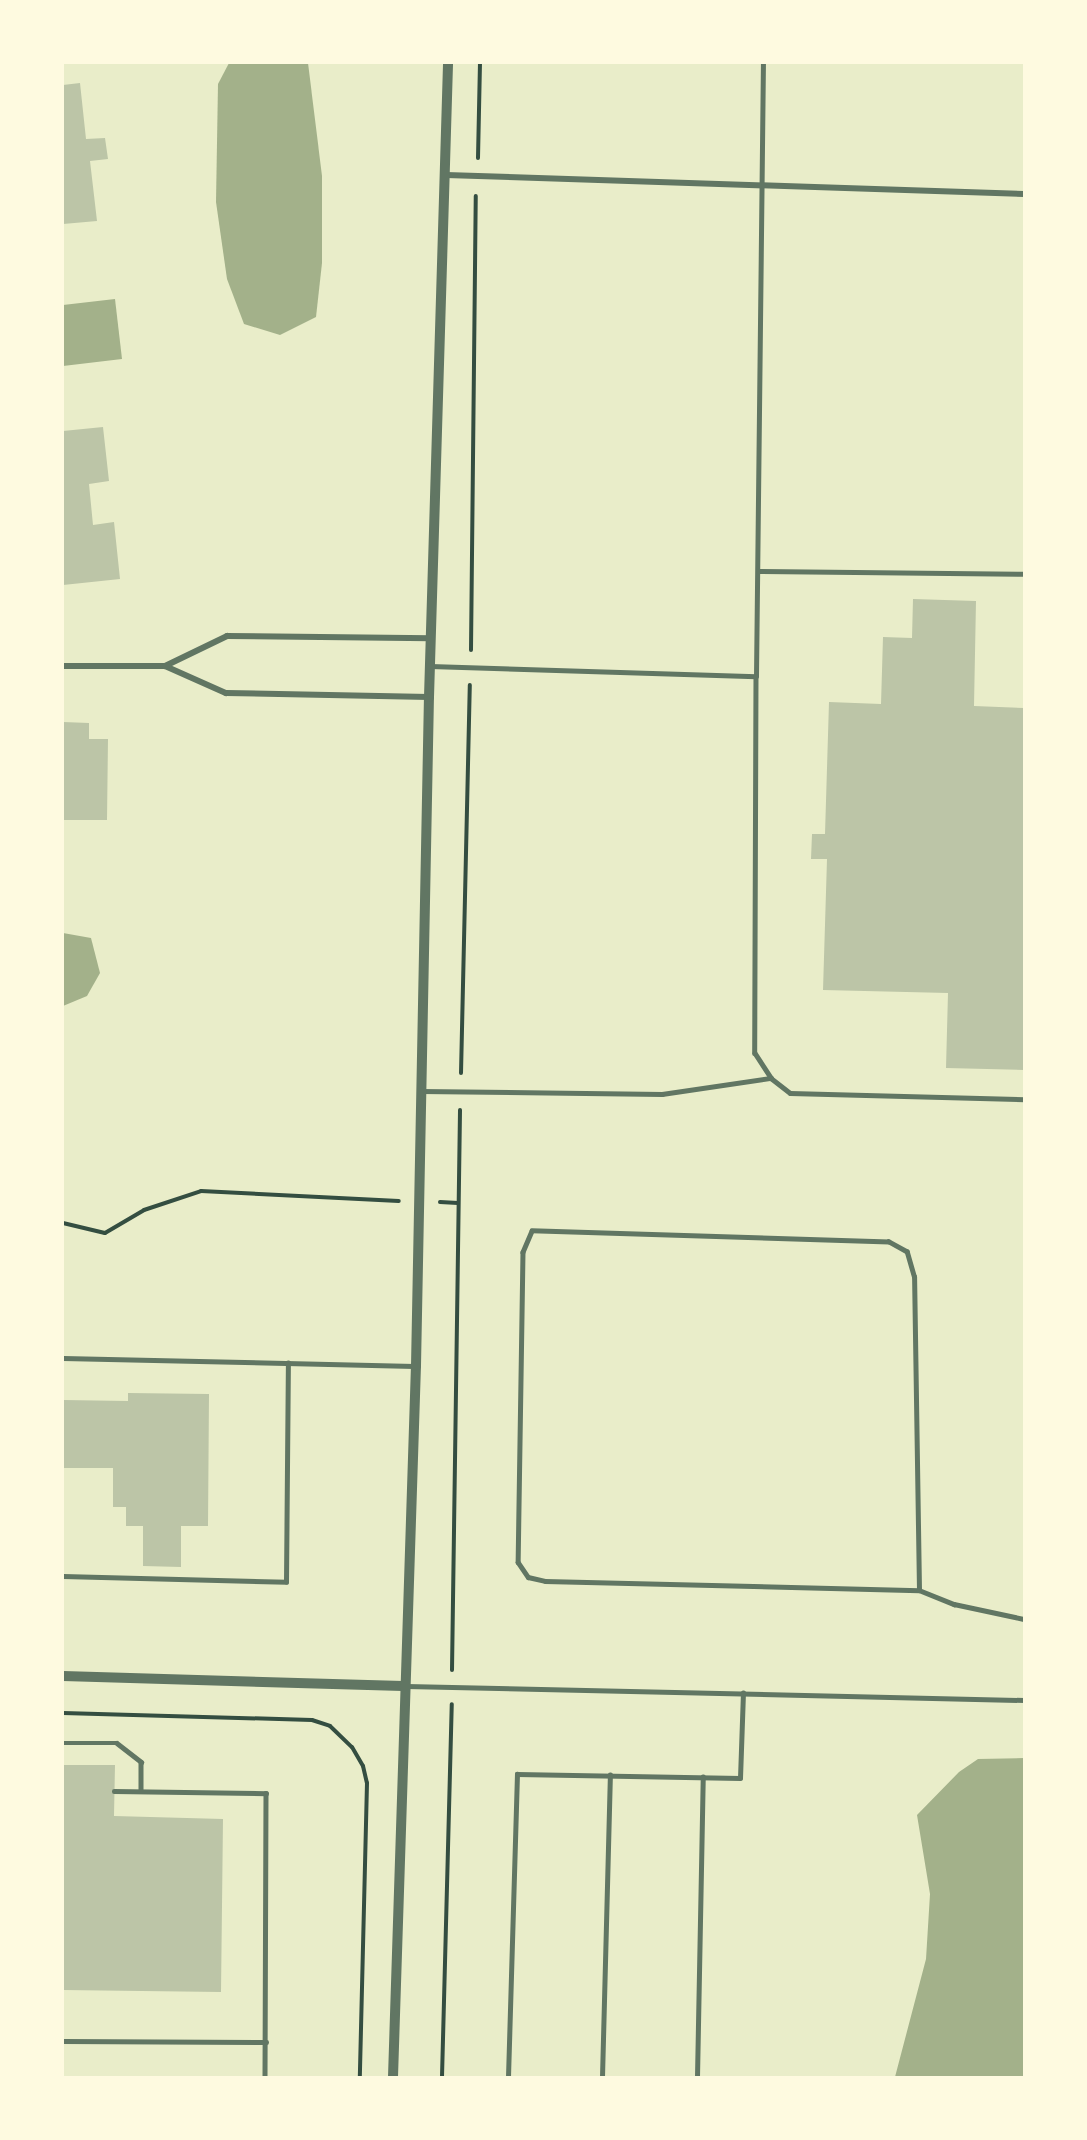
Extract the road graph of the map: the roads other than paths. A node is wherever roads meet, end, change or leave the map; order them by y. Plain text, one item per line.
1 (448, 63) edge
2 (763, 63) edge
3 (447, 175) junction
4 (762, 187) junction
5 (1024, 194) edge
6 (758, 571) junction
7 (1024, 574) edge
8 (431, 638) junction
9 (63, 666) edge
10 (165, 666) junction
11 (430, 666) junction
12 (756, 676) junction
13 (429, 697) junction
14 (771, 1078) junction
15 (420, 1091) junction
16 (1024, 1099) edge
17 (63, 1358) edge
18 (288, 1364) junction
19 (417, 1366) junction
20 (63, 1576) edge
21 (920, 1590) junction
22 (1024, 1619) edge
23 (63, 1676) edge
24 (404, 1686) junction
25 (743, 1694) junction
26 (1024, 1700) edge
27 (63, 1743) edge
28 (610, 1775) junction
29 (703, 1777) junction
30 (114, 1791) dead end
31 (141, 1791) junction
32 (63, 2041) edge
33 (266, 2042) junction
34 (265, 2077) edge
35 (393, 2077) edge
36 (508, 2077) edge
37 (602, 2077) edge
38 (697, 2077) edge

1 - 3 street
2 - 4 lane
3 - 4 street
3 - 8 street
4 - 5 street
4 - 6 lane
6 - 7 lane
6 - 12 lane
8 - 10 street
8 - 11 street
9 - 10 street
10 - 13 street
11 - 12 lane
11 - 13 street
12 - 14 lane
13 - 15 street
14 - 15 lane
14 - 16 lane
15 - 19 street
17 - 18 lane
18 - 19 lane
18 - 20 lane
19 - 24 street
21 - 21 lane
21 - 22 lane
23 - 24 street
24 - 25 lane
24 - 35 street
25 - 26 lane
25 - 29 lane
27 - 31 lane
28 - 29 lane
28 - 36 lane
28 - 37 lane
29 - 38 lane
30 - 31 lane
31 - 33 lane
32 - 33 lane
33 - 34 lane

